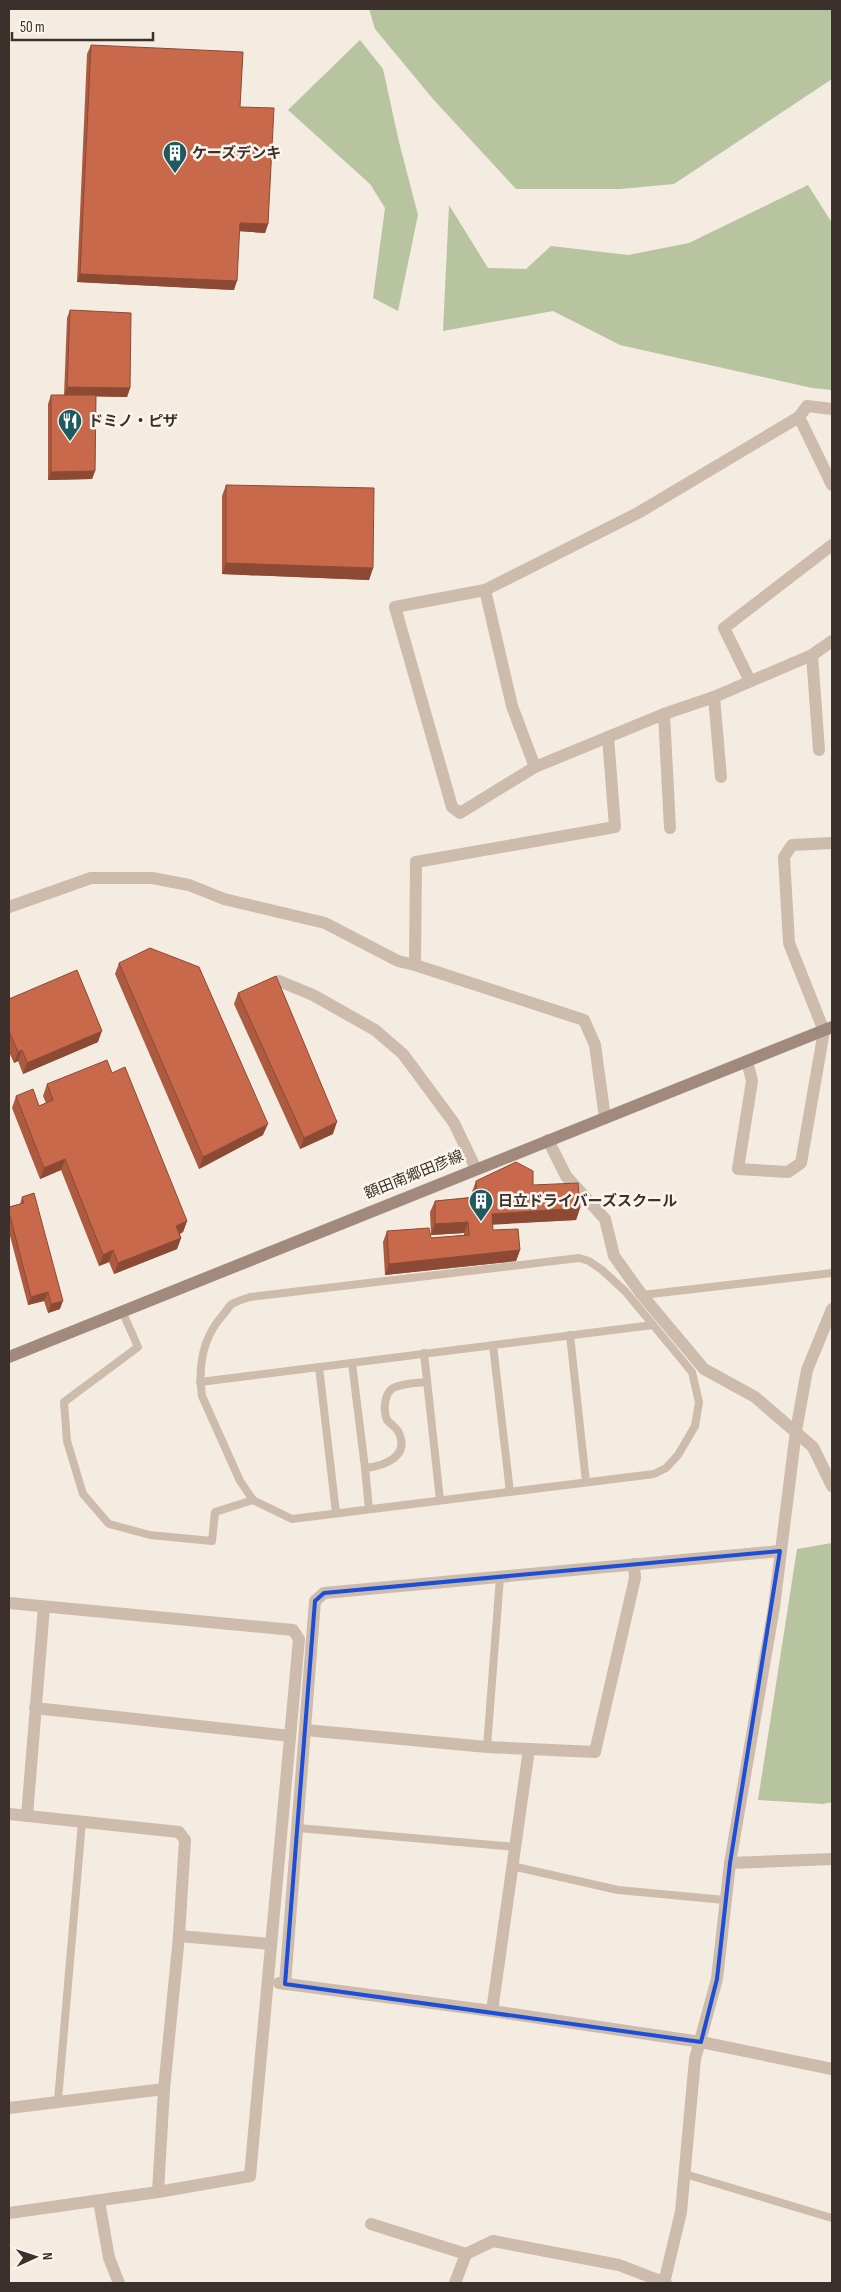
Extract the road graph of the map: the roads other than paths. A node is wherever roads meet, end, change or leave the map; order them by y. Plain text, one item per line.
1 (832, 409) edge
2 (799, 417) junction
3 (832, 485) edge
4 (832, 545) edge
5 (485, 590) junction
6 (832, 641) edge
7 (812, 655) junction
8 (750, 681) junction
9 (714, 697) junction
10 (664, 714) junction
11 (608, 737) junction
12 (819, 750) dead end
13 (535, 766) junction
14 (721, 777) dead end
15 (670, 828) dead end
16 (832, 843) edge
17 (9, 906) edge
18 (415, 965) junction
19 (279, 981) edge
20 (828, 1029) edge
21 (747, 1061) junction
22 (604, 1118) junction
23 (548, 1140) junction
24 (476, 1168) junction
25 (832, 1273) edge
26 (642, 1295) junction
27 (832, 1309) edge
28 (122, 1311) junction
29 (653, 1325) junction
30 (570, 1335) junction
31 (493, 1345) junction
32 (424, 1354) junction
33 (9, 1357) edge
34 (352, 1362) junction
35 (319, 1367) junction
36 (200, 1382) junction
37 (428, 1382) junction
38 (796, 1431) junction
39 (365, 1468) junction
40 (586, 1482) junction
41 (832, 1486) edge
42 (510, 1492) junction
43 (253, 1500) junction
44 (440, 1500) junction
45 (369, 1509) junction
46 (336, 1513) junction
47 (780, 1551) junction
48 (634, 1564) junction
49 (500, 1577) junction
50 (9, 1603) edge
51 (44, 1607) junction
52 (35, 1708) junction
53 (305, 1730) junction
54 (290, 1736) junction
55 (487, 1746) junction
56 (529, 1749) junction
57 (9, 1814) edge
58 (27, 1816) junction
59 (82, 1822) junction
60 (298, 1828) junction
61 (515, 1847) junction
62 (832, 1858) edge
63 (730, 1864) junction
64 (512, 1866) junction
65 (725, 1900) junction
66 (179, 1936) junction
67 (271, 1944) junction
68 (269, 1982) junction
69 (285, 1984) junction
70 (492, 2011) junction
71 (701, 2042) junction
72 (832, 2069) edge
73 (164, 2088) junction
74 (58, 2100) junction
75 (9, 2108) edge
76 (685, 2174) junction
77 (158, 2192) junction
78 (99, 2200) junction
79 (9, 2213) edge
80 (832, 2218) edge
81 (371, 2224) dead end
82 (466, 2254) junction
83 (119, 2283) edge
84 (455, 2283) edge
85 (665, 2283) edge

1 - 2 street
2 - 3 street
2 - 5 street
4 - 8 street
5 - 13 street
5 - 13 street
6 - 7 street
7 - 8 street
7 - 12 street
8 - 9 street
9 - 10 street
9 - 14 street
10 - 11 street
10 - 15 street
11 - 13 street
11 - 18 street
16 - 20 street
17 - 18 street
18 - 22 street
19 - 24 street
20 - 21 main road, 額田南郷田彦線
20 - 21 street
21 - 22 main road, 額田南郷田彦線
22 - 23 main road, 額田南郷田彦線
23 - 24 main road, 額田南郷田彦線
23 - 26 street
24 - 28 main road, 額田南郷田彦線
25 - 26 lane
26 - 38 street
27 - 38 street
28 - 33 main road, 額田南郷田彦線
28 - 43 lane
29 - 30 lane
29 - 36 lane
29 - 40 lane
30 - 31 lane
30 - 40 lane
31 - 32 lane
31 - 42 lane
32 - 34 lane
32 - 37 lane
34 - 35 lane
34 - 39 lane
35 - 36 lane
35 - 46 lane
36 - 43 lane
37 - 39 lane
37 - 44 lane
38 - 41 street
38 - 47 street
39 - 45 lane
40 - 42 lane
42 - 44 lane
43 - 46 lane
44 - 45 lane
45 - 46 lane
47 - 48 street
47 - 63 street
48 - 49 street
48 - 56 street
49 - 53 street
49 - 55 lane
50 - 51 street
51 - 52 street
51 - 54 street
52 - 54 street
52 - 58 street
53 - 55 street
53 - 60 street
54 - 67 street
55 - 56 street
56 - 61 street
57 - 58 street
58 - 59 street
59 - 66 street
59 - 74 lane
60 - 61 lane
60 - 69 street
61 - 64 street
62 - 63 street
63 - 65 street
64 - 65 lane
64 - 70 street
65 - 71 street
66 - 67 street
66 - 73 street
67 - 68 street
68 - 69 street
68 - 77 street
69 - 70 street
70 - 71 street
71 - 72 street
71 - 76 street
73 - 74 street
73 - 77 street
74 - 75 street
76 - 80 lane
76 - 85 street
77 - 78 street
78 - 79 street
78 - 83 street
81 - 82 street
82 - 84 street
82 - 85 street

